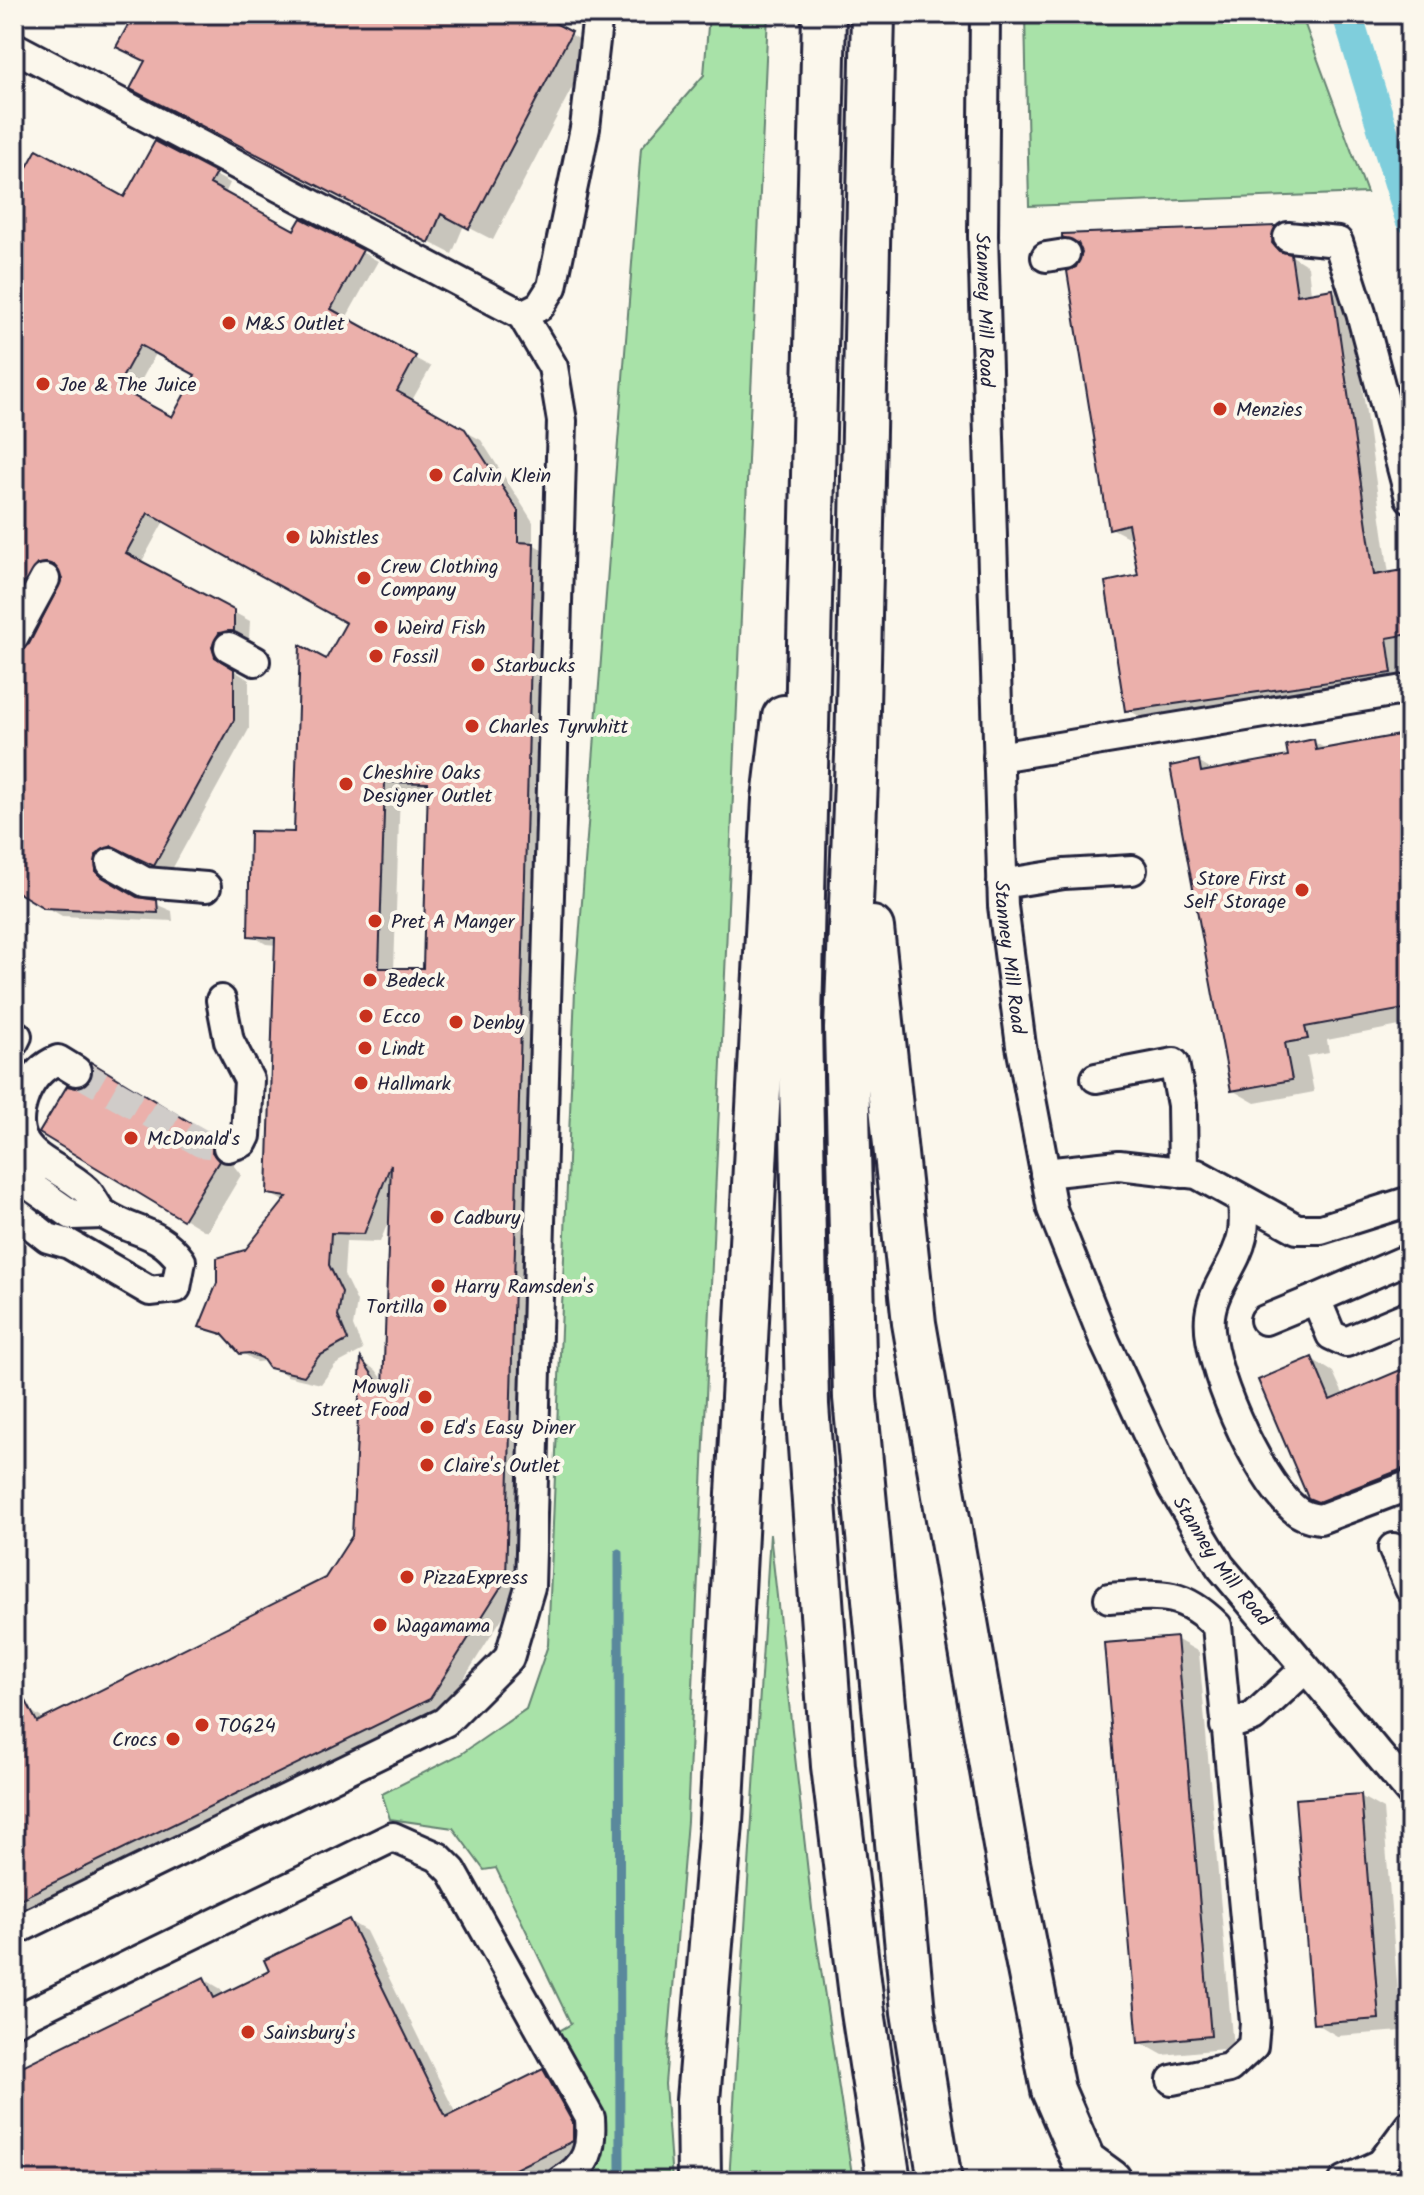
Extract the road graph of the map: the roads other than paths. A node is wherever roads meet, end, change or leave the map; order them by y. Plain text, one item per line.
1 (598, 14) edge
2 (824, 14) edge
3 (873, 14) edge
4 (985, 14) edge
5 (14, 47) edge
6 (1288, 237) dead end
7 (522, 315) junction
8 (814, 471) junction
9 (1410, 498) edge
10 (45, 579) dead end
11 (14, 636) edge
12 (229, 647) dead end
13 (255, 661) dead end
14 (1410, 689) edge
15 (857, 755) junction
16 (998, 757) junction
17 (111, 863) dead end
18 (1132, 870) dead end
19 (1002, 884) junction
20 (206, 887) dead end
21 (221, 1000) dead end
22 (76, 1071) tunnel mouth
23 (1096, 1078) dead end
24 (228, 1147) dead end
25 (1045, 1173) junction
26 (1183, 1173) junction
27 (1243, 1200) junction
28 (1410, 1201) edge
29 (14, 1211) edge
30 (1410, 1258) edge
31 (1316, 1299) junction
32 (1410, 1315) edge
33 (1265, 1320) dead end
34 (1410, 1485) edge
35 (1393, 1548) dead end
36 (1410, 1589) edge
37 (1109, 1598) dead end
38 (1305, 1669) junction
39 (1225, 1726) junction
40 (1407, 1781) edge
41 (14, 1931) edge
42 (14, 2021) edge
43 (1172, 2080) dead end
44 (1410, 2125) edge
45 (1379, 2172) edge
46 (561, 2181) edge
47 (699, 2181) edge
48 (889, 2181) edge
49 (940, 2181) edge
50 (1110, 2181) edge
51 (1344, 2181) edge

1 - 7 street
2 - 8 highway
3 - 15 highway
4 - 16 street, Stanney Mill Road
5 - 7 street
6 - 9 street
7 - 41 street
8 - 47 highway
8 - 48 highway
10 - 11 street
12 - 13 street
14 - 16 street
15 - 49 highway
15 - 50 highway
16 - 19 street, Stanney Mill Road
17 - 20 street
18 - 19 street
19 - 25 street, Stanney Mill Road
21 - 24 street
22 - 29 street
23 - 26 street
25 - 26 street
25 - 38 street, Stanney Mill Road
26 - 27 street
27 - 28 street
27 - 34 street
30 - 31 street
31 - 32 street
31 - 33 street
35 - 36 street
37 - 39 street
38 - 39 street
38 - 40 street, Stanney Mill Road
39 - 43 street
42 - 46 street
44 - 45 street
45 - 51 street

